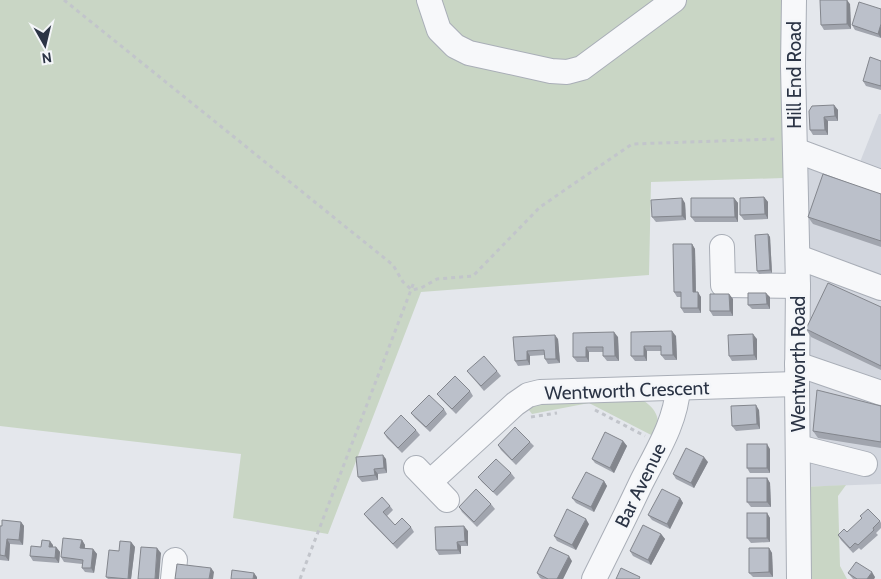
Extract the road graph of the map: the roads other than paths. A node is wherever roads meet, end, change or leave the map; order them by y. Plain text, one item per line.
1 (429, 0) edge
2 (674, 0) edge
3 (794, 0) edge
4 (795, 145) junction
5 (881, 182) edge
6 (722, 247) dead end
7 (798, 257) junction
8 (798, 286) junction
9 (881, 288) edge
10 (797, 374) junction
11 (678, 388) junction
12 (881, 394) edge
13 (798, 447) junction
14 (865, 464) dead end
15 (447, 500) dead end
16 (594, 579) edge
17 (799, 579) edge

1 - 2 street
3 - 4 street, Hill End Road
4 - 5 street
4 - 7 street, Wentworth Road
6 - 8 street
7 - 8 street, Wentworth Road
7 - 9 street
8 - 10 street, Wentworth Road
10 - 11 street, Wentworth Crescent
10 - 12 street
10 - 13 street, Wentworth Road
11 - 15 street, Wentworth Crescent
11 - 16 street, Bar Avenue
13 - 14 street
13 - 17 street, Wentworth Road

